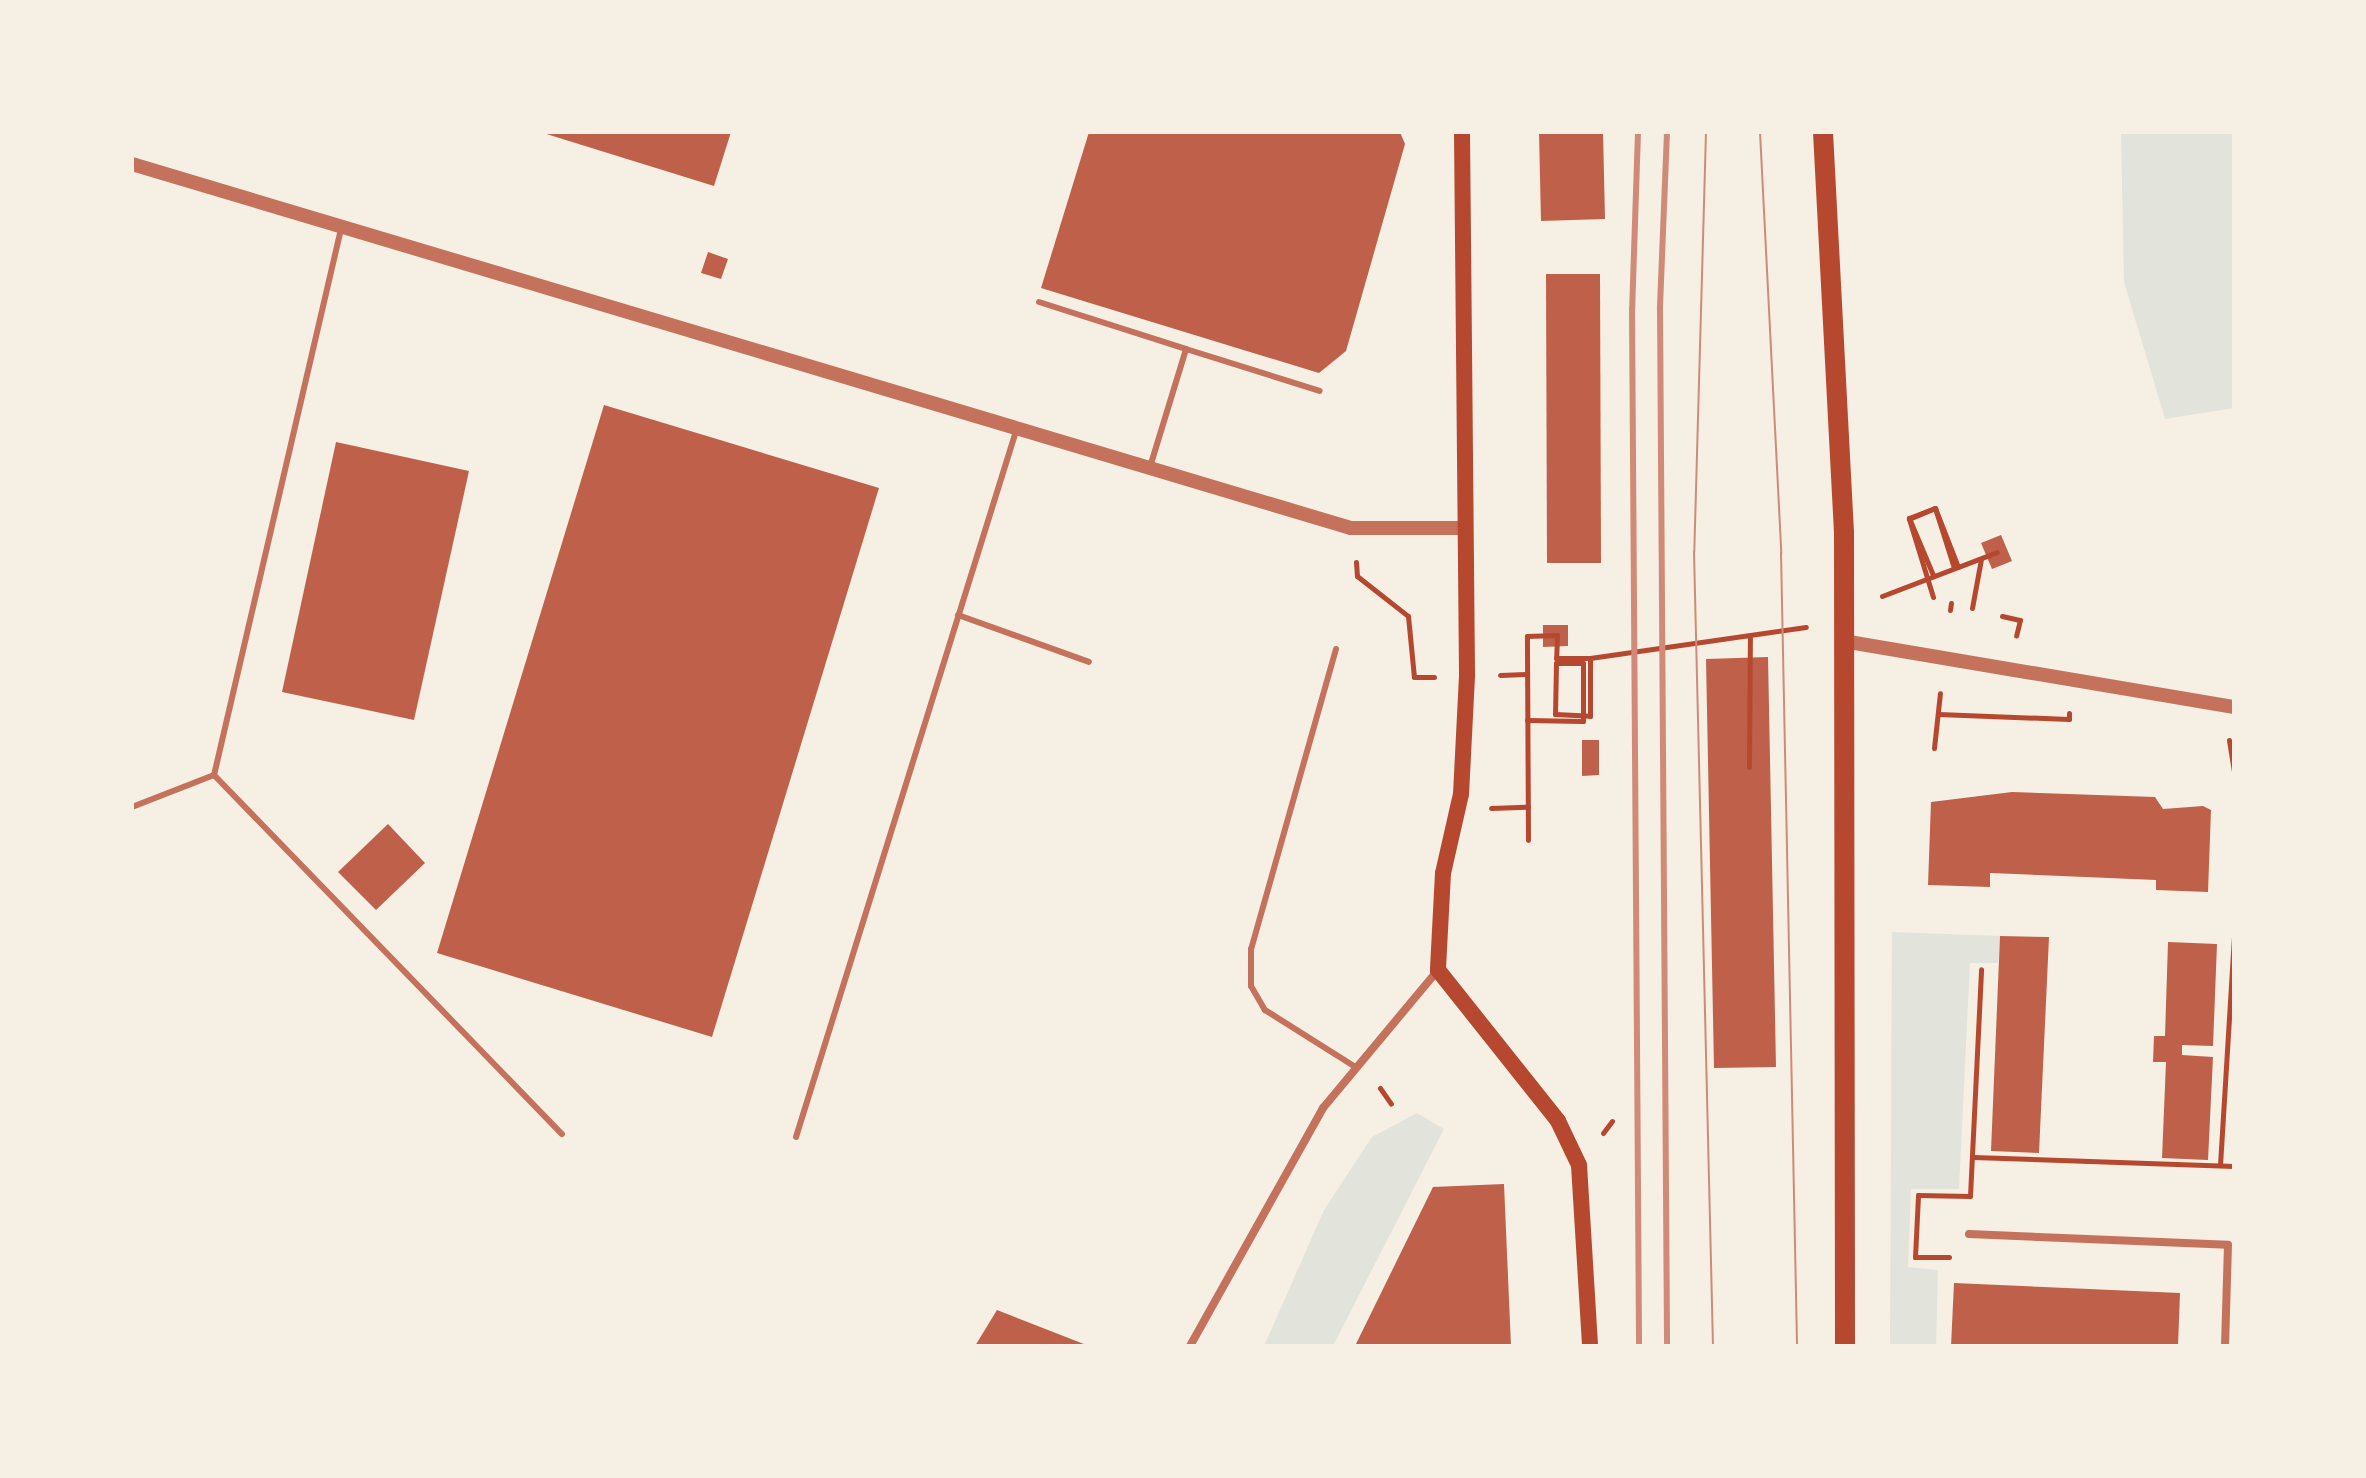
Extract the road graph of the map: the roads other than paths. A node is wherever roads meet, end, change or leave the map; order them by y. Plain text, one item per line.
1 (1462, 132) edge
2 (1823, 132) edge
3 (132, 164) edge
4 (341, 229) junction
5 (1039, 302) dead end
6 (1186, 349) junction
7 (1320, 391) dead end
8 (1017, 428) junction
9 (1149, 470) junction
10 (1464, 528) junction
11 (958, 615) junction
12 (1843, 641) junction
13 (1336, 649) dead end
14 (1089, 662) dead end
15 (2234, 707) edge
16 (214, 775) junction
17 (132, 807) edge
18 (1438, 970) junction
19 (1354, 1066) junction
20 (562, 1134) dead end
21 (796, 1137) dead end
22 (1969, 1234) dead end
23 (1190, 1346) edge
24 (1590, 1346) edge
25 (1845, 1346) edge
26 (2225, 1346) edge

1 - 10 main road
2 - 12 main road
3 - 4 street
4 - 8 street
4 - 16 lane
5 - 6 lane
6 - 7 lane
6 - 9 lane
8 - 9 street
8 - 11 lane
9 - 10 street
10 - 18 main road
11 - 14 lane
11 - 21 lane
12 - 15 street
12 - 25 main road
13 - 19 lane
16 - 17 lane
16 - 20 lane
18 - 19 street
18 - 24 main road
19 - 23 street
22 - 26 street

